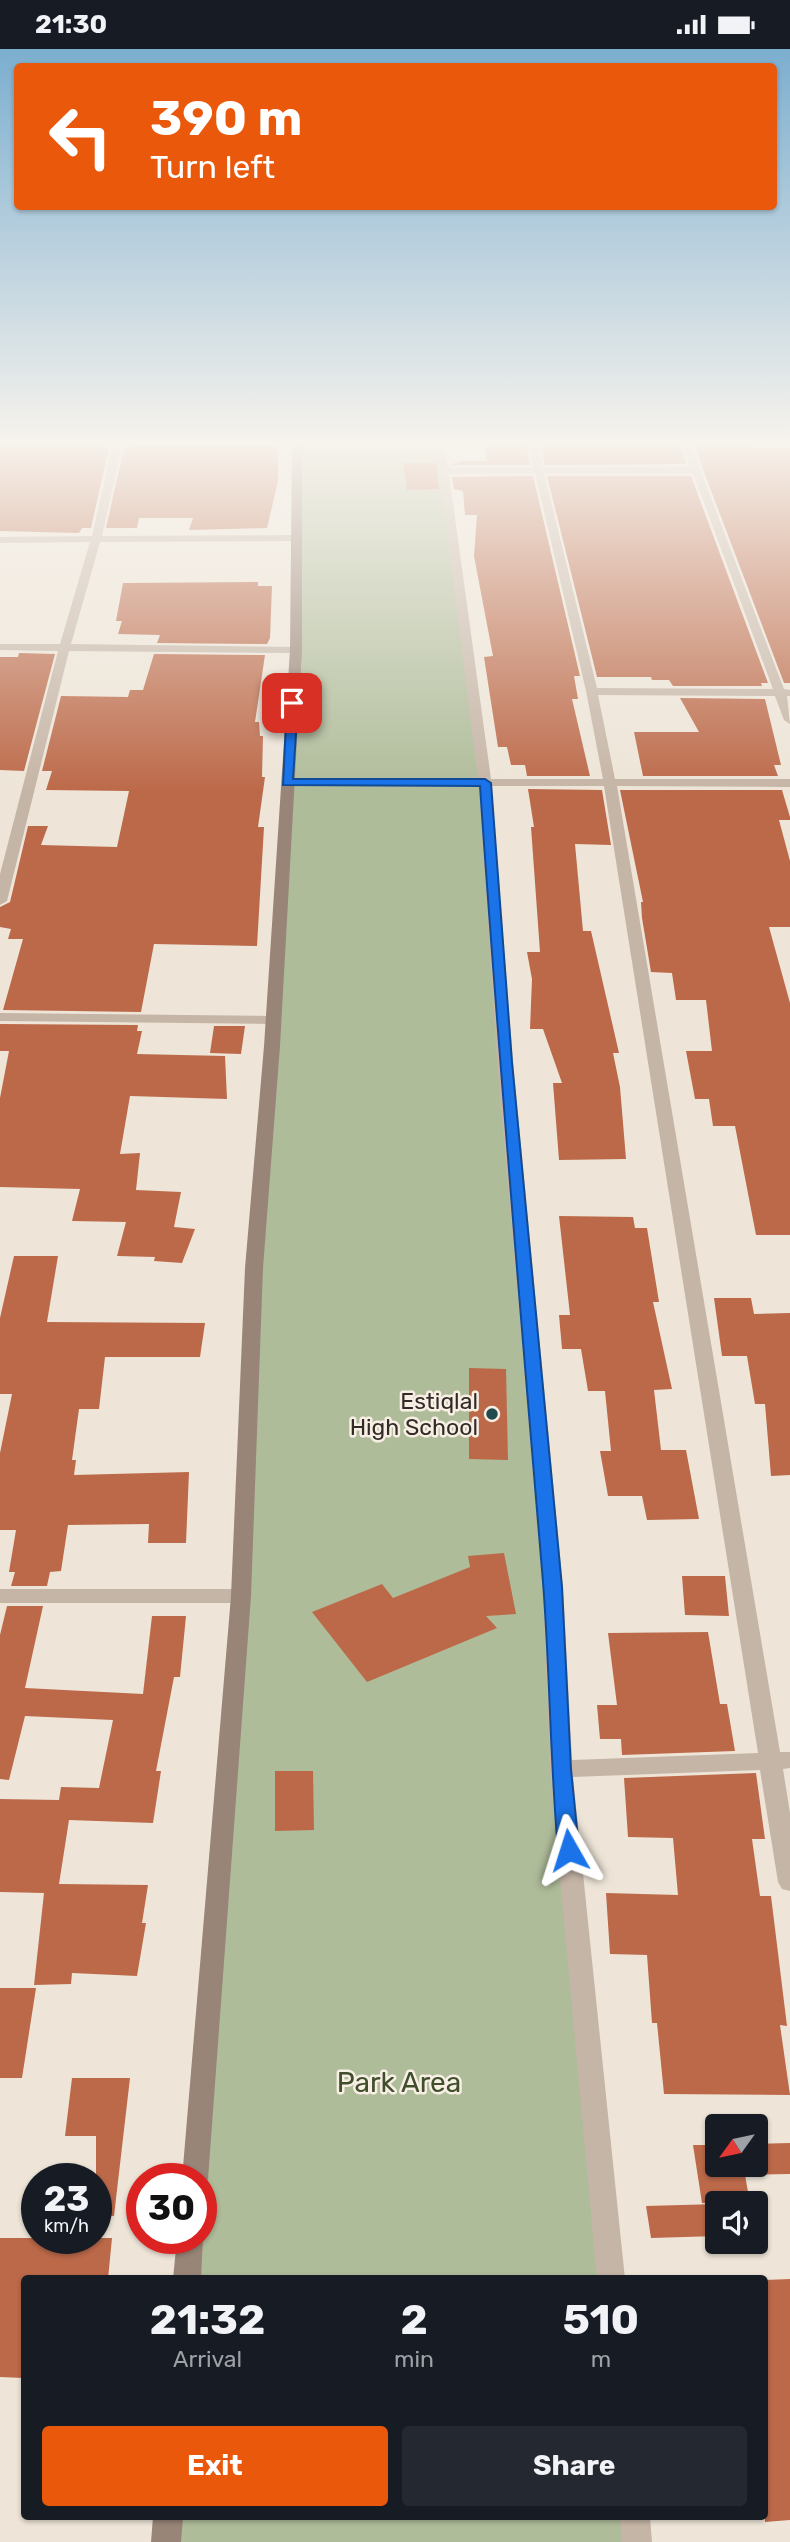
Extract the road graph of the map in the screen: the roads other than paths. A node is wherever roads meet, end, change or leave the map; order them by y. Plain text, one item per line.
1 (90, 559) edge
2 (297, 559) edge
3 (456, 559) edge
4 (560, 559) edge
5 (732, 559) edge
6 (0, 647) edge
7 (64, 647) junction
8 (296, 649) junction
9 (592, 691) junction
10 (785, 693) edge
11 (790, 720) edge
12 (287, 782) junction
13 (485, 783) junction
14 (610, 783) junction
15 (790, 783) edge
16 (0, 901) edge
17 (0, 1017) edge
18 (272, 1020) junction
19 (0, 1596) edge
20 (241, 1596) junction
21 (780, 1760) edge
22 (561, 1769) junction
23 (790, 1882) edge
24 (196, 2163) edge
25 (189, 2254) edge
26 (187, 2275) edge
27 (611, 2275) edge
28 (168, 2520) edge
29 (635, 2520) edge
30 (166, 2542) edge
31 (637, 2542) edge

1 - 7 street
2 - 8 street
3 - 13 street
4 - 9 street
5 - 10 street
6 - 7 street
7 - 8 street
7 - 16 street
8 - 12 street
9 - 10 street
9 - 14 street
10 - 11 street
12 - 13 street
12 - 18 street
13 - 14 street
13 - 22 street
14 - 15 street
14 - 21 street
17 - 18 street
18 - 20 street
19 - 20 street
20 - 24 street
21 - 22 street
21 - 23 street
22 - 27 street
25 - 26 street
28 - 30 street
29 - 31 street

